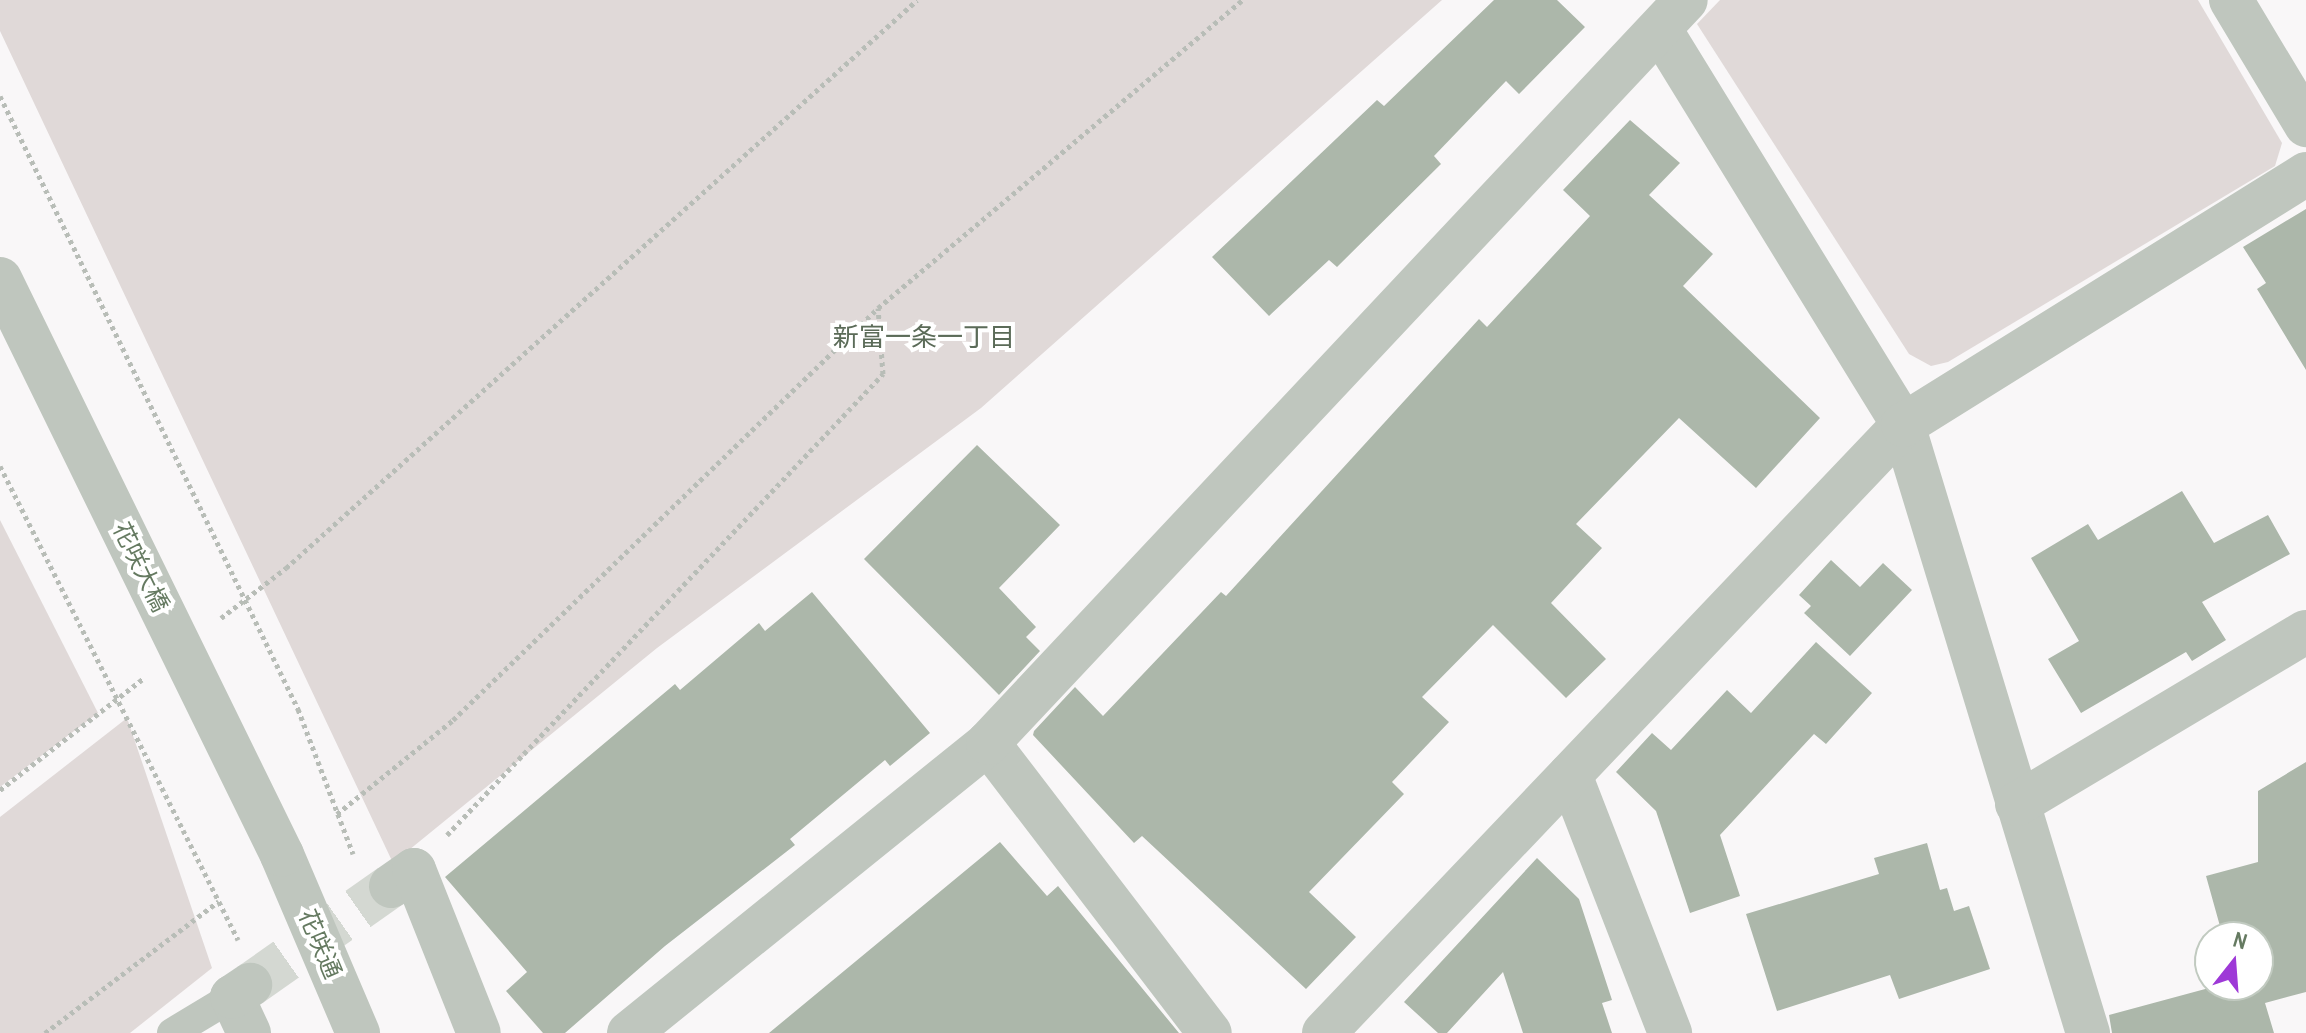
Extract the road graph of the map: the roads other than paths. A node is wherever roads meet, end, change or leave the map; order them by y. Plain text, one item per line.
1 (2231, 0) edge
2 (1673, 16) edge
3 (2306, 125) edge
4 (2306, 174) edge
5 (0, 279) edge
6 (1903, 425) junction
7 (2306, 632) edge
8 (988, 743) junction
9 (1570, 775) junction
10 (2017, 804) junction
11 (282, 855) joint
12 (403, 878) road end
13 (243, 1005) tunnel mouth
14 (172, 1033) edge
15 (358, 1033) edge
16 (479, 1033) edge
17 (629, 1033) edge
18 (1210, 1033) edge
19 (1324, 1033) edge
20 (1670, 1033) edge
21 (2088, 1033) edge

1 - 3 street
2 - 6 street
2 - 8 street
4 - 6 street
5 - 11 street, 花咲大橋, bridge
6 - 9 street
6 - 10 street
7 - 10 street
8 - 17 street
8 - 18 street
9 - 19 street
9 - 20 street
10 - 21 street
11 - 15 street, 花咲通
12 - 16 street
13 - 14 lane

